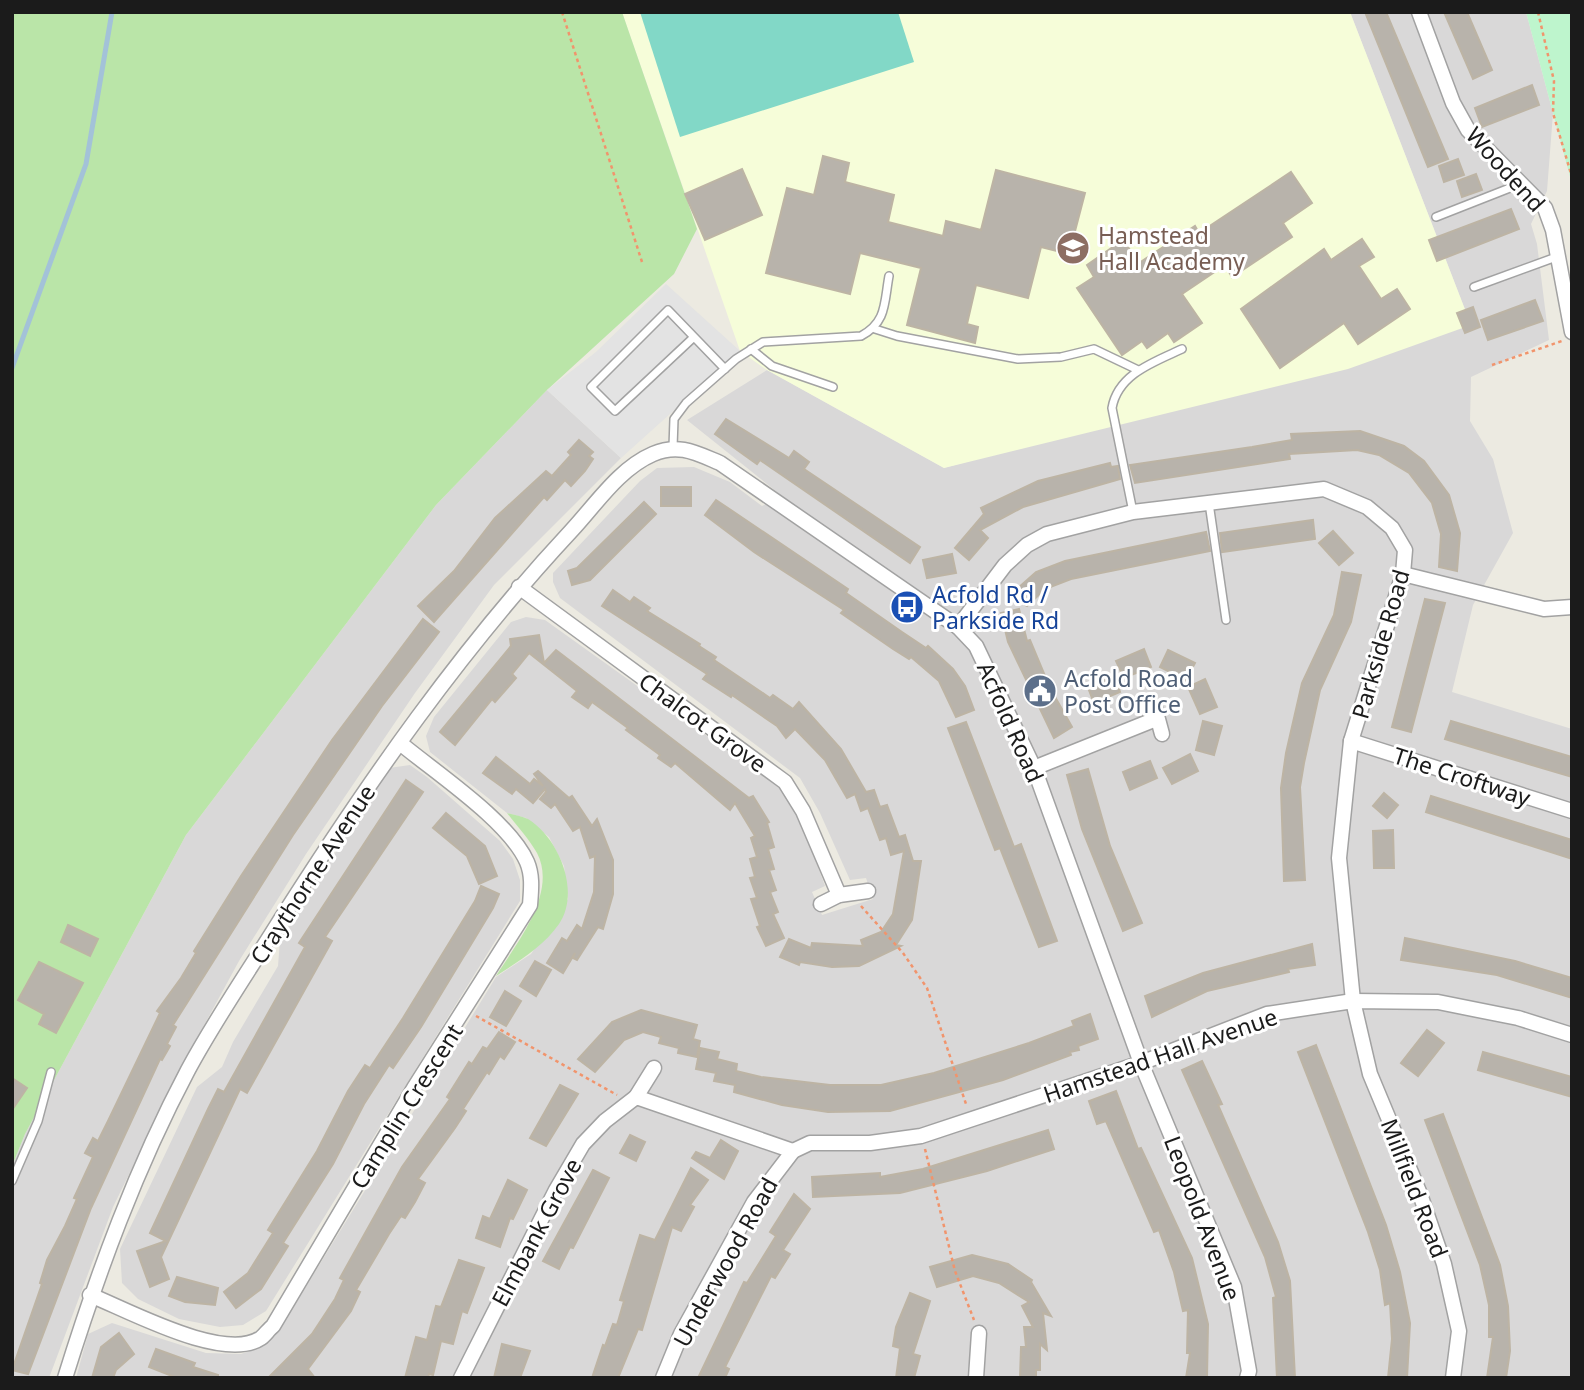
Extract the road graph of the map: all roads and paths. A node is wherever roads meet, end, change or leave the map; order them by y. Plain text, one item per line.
1 (562, 12) edge
2 (1419, 12) edge
3 (1538, 12) edge
4 (1572, 177) edge
5 (1521, 184) junction
6 (1436, 217) dead end
7 (1559, 256) junction
8 (642, 262) dead end
9 (889, 276) dead end
10 (1474, 287) dead end
11 (875, 328) junction
12 (1572, 335) edge
13 (694, 337) junction
14 (751, 349) junction
15 (1182, 349) dead end
16 (1492, 365) dead end
17 (725, 369) junction
18 (1138, 370) junction
19 (833, 387) dead end
20 (673, 447) junction
21 (1209, 503) junction
22 (1133, 512) junction
23 (1403, 574) junction
24 (519, 587) junction
25 (1572, 607) edge
26 (1226, 620) dead end
27 (958, 627) junction
28 (1162, 734) dead end
29 (1351, 741) junction
30 (400, 743) junction
31 (1034, 768) junction
32 (1572, 811) edge
33 (868, 891) dead end
34 (844, 894) junction
35 (821, 904) dead end
36 (1353, 1001) junction
37 (466, 1010) junction
38 (1572, 1035) edge
39 (1141, 1063) junction
40 (654, 1068) dead end
41 (51, 1072) dead end
42 (634, 1100) junction
43 (972, 1120) junction
44 (922, 1136) junction
45 (793, 1151) junction
46 (12, 1181) edge
47 (90, 1295) junction
48 (979, 1333) joint
49 (65, 1378) edge
50 (461, 1378) edge
51 (663, 1378) edge
52 (976, 1378) edge
53 (1247, 1378) edge
54 (1453, 1378) edge

1 - 8 path
2 - 5 street, Woodend
3 - 4 path
5 - 6 lane
5 - 7 street, Woodend
7 - 10 lane
7 - 12 street, Woodend
9 - 11 lane
11 - 14 lane
11 - 18 lane
12 - 16 path
13 - 13 lane
13 - 17 lane
14 - 17 lane
14 - 19 lane
15 - 18 lane
17 - 20 lane
18 - 22 lane
20 - 24 street, Craythorne Avenue
20 - 27 street, Acfold Road
21 - 22 street, Parkside Road
21 - 23 street, Parkside Road
21 - 26 lane
22 - 27 street, Parkside Road
23 - 25 street
23 - 29 street, Parkside Road
24 - 30 street, Craythorne Avenue
24 - 34 street, Chalcot Grove
27 - 31 street, Acfold Road
28 - 31 street
29 - 32 street, The Croftway
29 - 36 street, Parkside Road
30 - 37 street, Camplin Crescent
30 - 47 street, Craythorne Avenue
31 - 39 street, Acfold Road
33 - 34 street
34 - 35 street
34 - 43 path
36 - 38 street, Hamstead Hall Avenue
36 - 39 street, Hamstead Hall Avenue
36 - 54 street, Millfield Road
37 - 42 path
37 - 47 street, Camplin Crescent
39 - 43 street, Hamstead Hall Avenue
39 - 53 street, Leopold Avenue
40 - 42 street, Elmbank Grove
41 - 46 lane
42 - 45 street
42 - 50 street, Elmbank Grove
43 - 44 street, Hamstead Hall Avenue
44 - 45 street, Hamstead Hall Avenue
44 - 48 path
45 - 51 street, Underwood Road
47 - 49 street, Craythorne Avenue
48 - 52 street

